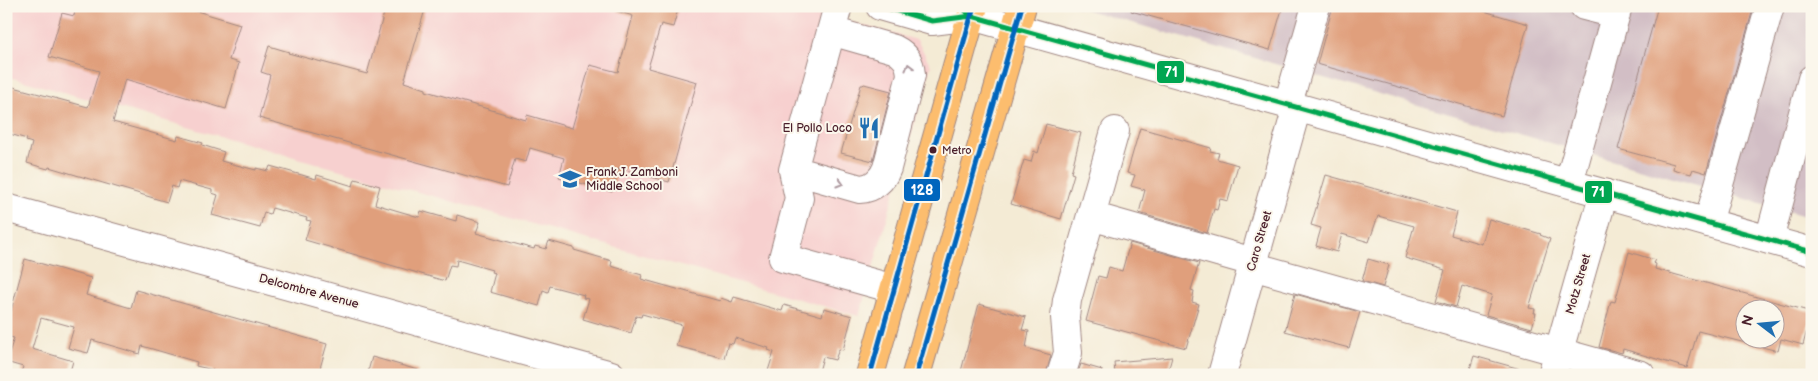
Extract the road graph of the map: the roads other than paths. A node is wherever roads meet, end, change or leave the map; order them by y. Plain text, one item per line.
1 (880, 6) edge
2 (1316, 6) edge
3 (1584, 6) edge
4 (1770, 6) edge
5 (969, 9) edge
6 (1617, 10) edge
7 (1019, 17) edge
8 (835, 19) edge
9 (1812, 78) edge
10 (1292, 106) junction
11 (1115, 131) dead end
12 (793, 170) junction
13 (1569, 184) junction
14 (1604, 194) junction
15 (6, 208) edge
16 (1091, 216) junction
17 (1708, 223) junction
18 (1768, 240) junction
19 (1812, 252) edge
20 (1253, 264) junction
21 (894, 289) junction
22 (1556, 363) edge
23 (574, 370) edge
24 (611, 375) edge
25 (870, 375) edge
26 (916, 375) edge
27 (1061, 375) edge
28 (1222, 375) edge
29 (1641, 375) edge

1 - 5 street
2 - 10 street, Caro Street
3 - 6 street
4 - 17 street
5 - 7 street
5 - 21 main road
6 - 13 street
7 - 10 street
7 - 26 main road
8 - 12 street
12 -> 8 street
9 - 18 street
10 - 13 street
10 - 20 street, Caro Street
11 - 16 street
12 - 21 street
13 - 14 street
14 - 17 street
14 - 22 street, Motz Street
15 - 23 street, Delcombre Avenue
16 - 20 street
16 - 27 street
17 - 18 street
18 - 19 street
20 - 22 street
20 - 28 street, Caro Street
21 - 25 main road
22 - 29 street
23 - 24 street, Delcombre Avenue

